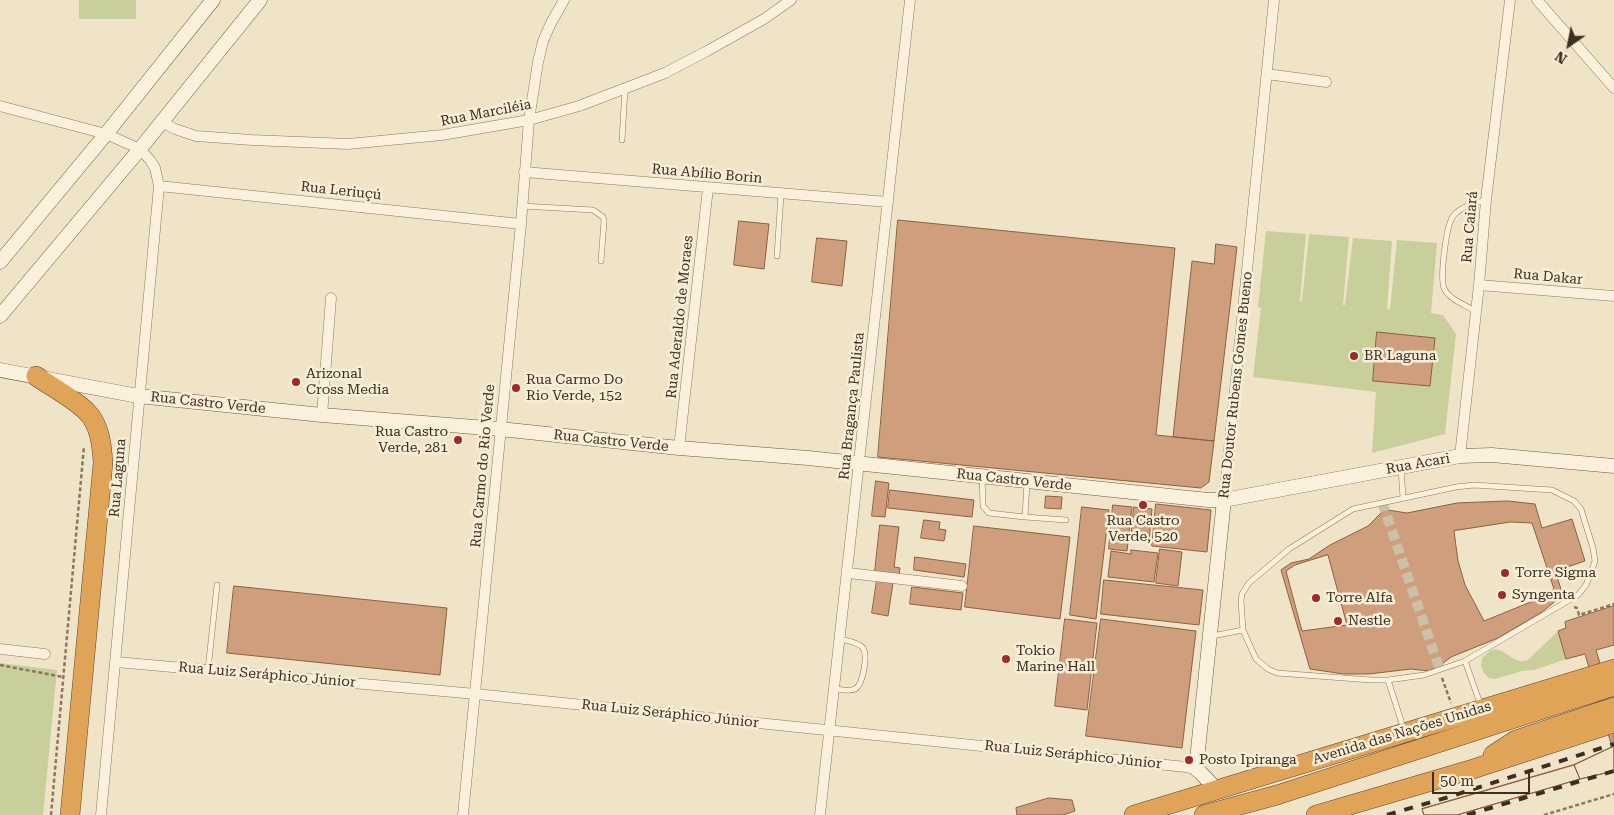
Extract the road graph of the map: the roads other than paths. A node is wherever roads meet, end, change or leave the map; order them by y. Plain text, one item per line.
1 (213, 0) edge
2 (260, 0) edge
3 (564, 0) edge
4 (791, 0) edge
5 (910, 0) edge
6 (1274, 0) edge
7 (1510, 0) edge
8 (1537, 0) edge
9 (1267, 74) junction
10 (1326, 82) dead end
11 (1614, 88) edge
12 (626, 89) junction
13 (0, 106) edge
14 (529, 120) junction
15 (162, 122) junction
16 (106, 134) junction
17 (622, 140) dead end
18 (140, 149) junction
19 (524, 172) junction
20 (159, 186) junction
21 (708, 188) junction
22 (781, 194) junction
23 (1486, 200) junction
24 (888, 202) junction
25 (522, 206) junction
26 (521, 224) junction
27 (777, 256) dead end
28 (601, 261) dead end
29 (0, 262) edge
30 (1479, 285) junction
31 (1614, 296) edge
32 (331, 298) dead end
33 (1476, 311) junction
34 (0, 316) edge
35 (0, 370) edge
36 (36, 376) junction
37 (138, 396) junction
38 (322, 415) junction
39 (500, 430) junction
40 (679, 448) junction
41 (1460, 456) junction
42 (860, 464) junction
43 (1401, 466) junction
44 (1614, 466) edge
45 (982, 476) junction
46 (1027, 481) junction
47 (1403, 498) junction
48 (1224, 500) junction
49 (1025, 517) junction
50 (1066, 520) dead end
51 (848, 573) junction
52 (217, 585) dead end
53 (962, 586) dead end
54 (1243, 630) junction
55 (1210, 636) junction
56 (840, 639) junction
57 (0, 649) edge
58 (45, 654) dead end
59 (1465, 661) junction
60 (116, 662) junction
61 (1614, 669) edge
62 (208, 670) junction
63 (1388, 680) junction
64 (1614, 686) edge
65 (835, 689) junction
66 (476, 694) junction
67 (1614, 707) edge
68 (1482, 708) junction
69 (1614, 723) edge
70 (830, 730) junction
71 (1404, 732) junction
72 (1196, 769) junction
73 (1473, 769) junction
74 (1216, 789) junction
75 (70, 815) edge
76 (101, 815) edge
77 (463, 815) edge
78 (820, 815) edge
79 (1134, 815) edge
80 (1204, 815) edge
81 (1316, 815) edge

1 - 16 street
2 - 15 street
3 - 14 street, Rua Carmo do Rio Verde
4 - 12 street, Rua Marciléia
5 - 24 street, Rua Bragança Paulista
6 - 9 street, Rua Doutor Rubens Gomes Bueno
7 - 23 street, Rua Caiará
8 - 11 street
9 - 10 street
9 - 48 street, Rua Doutor Rubens Gomes Bueno
12 - 14 street, Rua Marciléia
12 - 17 lane
13 - 16 street
14 - 15 street, Rua Marciléia
14 - 19 street, Rua Carmo do Rio Verde
15 - 18 street
16 - 18 street
16 - 29 street
18 - 20 street, Rua Laguna
18 - 34 street
19 - 21 street, Rua Abílio Borin
19 - 25 street, Rua Carmo do Rio Verde
20 - 26 street, Rua Leriuçú
20 - 37 street, Rua Laguna
21 - 22 street, Rua Abílio Borin
21 - 40 street, Rua Aderaldo de Moraes
22 - 24 street, Rua Abílio Borin
22 - 27 lane
23 - 30 street, Rua Caiará
23 - 33 lane
24 - 42 street, Rua Bragança Paulista
25 - 26 street, Rua Carmo do Rio Verde
25 - 28 lane
26 - 39 street, Rua Carmo do Rio Verde
30 - 31 street, Rua Dakar
30 - 33 street, Rua Caiará
32 - 38 street
33 - 41 street, Rua Caiará
35 - 36 street, Rua Castro Verde
36 - 37 street, Rua Castro Verde
36 - 75 highway
37 - 38 street, Rua Castro Verde
37 - 60 street, Rua Laguna
38 - 39 street, Rua Castro Verde
39 - 40 street, Rua Castro Verde
39 - 66 street, Rua Carmo do Rio Verde
40 - 42 street, Rua Castro Verde
41 - 43 street, Rua Acari
41 - 44 street, Rua Acari
42 - 45 street, Rua Castro Verde
42 - 51 street, Rua Bragança Paulista
43 - 47 lane
43 - 48 street, Rua Acari
45 - 46 street, Rua Castro Verde
45 - 49 lane
46 - 48 street, Rua Castro Verde
46 - 49 lane
47 - 54 lane
47 - 59 lane
48 - 55 street, Rua Doutor Rubens Gomes Bueno
49 - 50 lane
51 - 53 street
51 - 56 street, Rua Bragança Paulista
52 - 62 lane
54 - 55 lane
54 - 63 lane
55 - 72 street, Rua Doutor Rubens Gomes Bueno
56 - 65 street, Rua Bragança Paulista
56 - 65 lane
57 - 58 street
59 - 63 lane
59 - 68 lane
60 - 62 street, Rua Luiz Seráphico Júnior
60 - 76 street, Rua Laguna
61 - 68 highway, Avenida das Nações Unidas
62 - 66 street, Rua Luiz Seráphico Júnior
63 - 71 lane
64 - 80 highway
65 - 70 street, Rua Bragança Paulista
66 - 70 street, Rua Luiz Seráphico Júnior
66 - 77 street, Rua Carmo do Rio Verde
67 - 73 highway
68 - 71 highway, Avenida das Nações Unidas
69 - 73 highway
70 - 72 street, Rua Luiz Seráphico Júnior
70 - 78 street, Rua Bragança Paulista
71 - 74 highway, Avenida das Nações Unidas
72 - 74 street
73 - 81 highway
74 - 79 highway, Avenida das Nações Unidas

